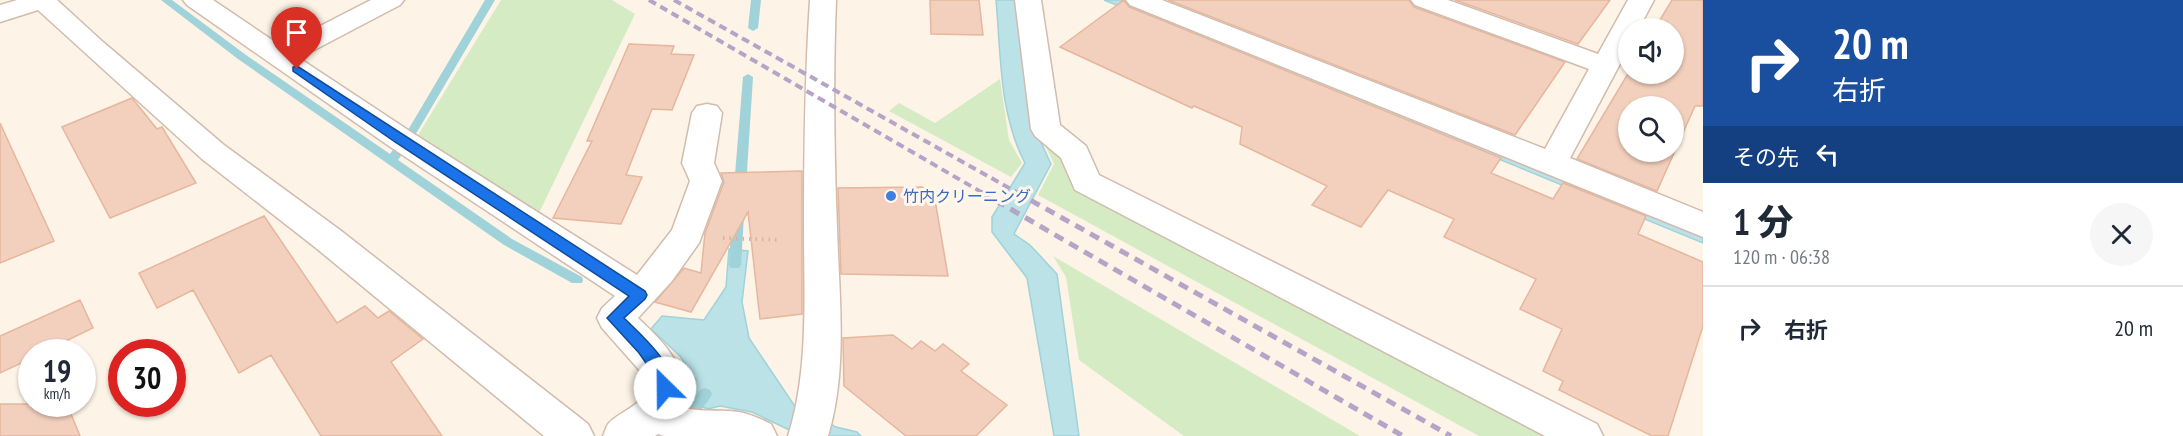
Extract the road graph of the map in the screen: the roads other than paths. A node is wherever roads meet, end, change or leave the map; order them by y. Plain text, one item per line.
1 (42, 0) edge
2 (196, 0) edge
3 (391, 0) edge
4 (823, 0) edge
5 (1028, 0) edge
6 (1139, 0) edge
7 (1424, 0) edge
8 (1641, 0) edge
9 (0, 14) edge
10 (280, 57) junction
11 (1604, 65) junction
12 (707, 113) dead end
13 (1552, 163) junction
14 (1703, 225) edge
15 (640, 295) junction
16 (812, 422) edge
17 (660, 425) edge
18 (574, 436) edge
19 (757, 436) edge
20 (1583, 436) edge

1 - 9 street
1 - 18 street
2 - 10 street
3 - 10 street
4 - 16 street
5 - 20 street
6 - 13 street
7 - 11 street
8 - 11 street
10 - 15 street
11 - 13 street
12 - 15 street
13 - 14 street
15 - 17 street
17 - 19 street

